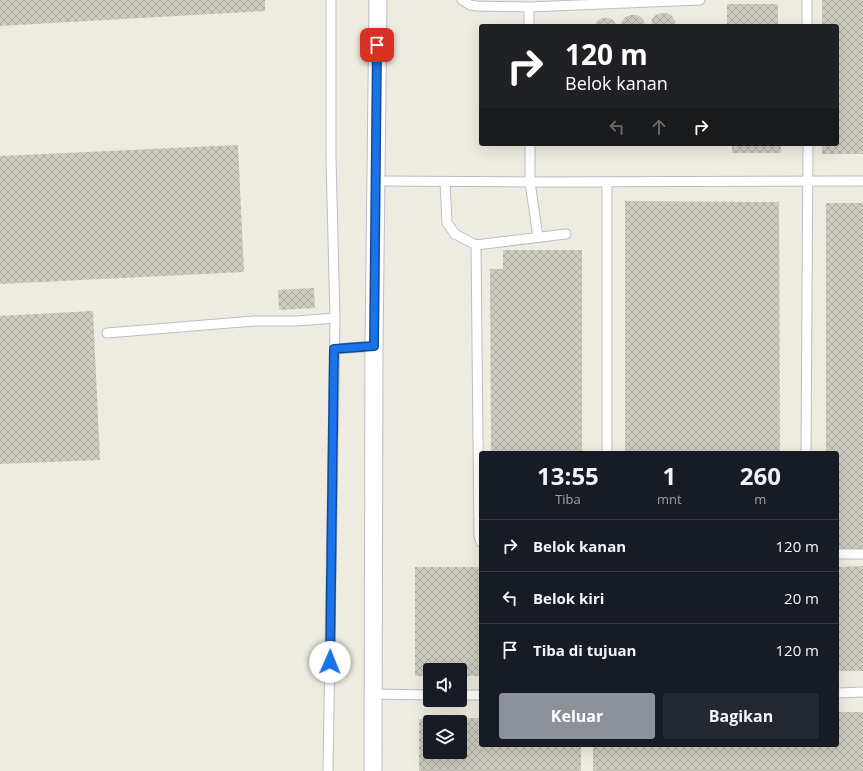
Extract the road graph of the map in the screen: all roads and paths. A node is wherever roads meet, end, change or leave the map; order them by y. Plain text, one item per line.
1 (331, 0) edge
2 (378, 0) edge
3 (462, 0) edge
4 (700, 0) edge
5 (807, 0) edge
6 (529, 8) junction
7 (529, 24) edge
8 (807, 24) edge
9 (530, 146) edge
10 (808, 146) edge
11 (376, 181) junction
12 (863, 181) edge
13 (445, 182) junction
14 (530, 182) junction
15 (607, 182) junction
16 (808, 182) junction
17 (566, 234) dead end
18 (538, 237) junction
19 (476, 245) junction
20 (335, 318) junction
21 (108, 333) dead end
22 (374, 346) junction
23 (334, 349) junction
24 (607, 451) edge
25 (806, 451) edge
26 (479, 536) edge
27 (839, 554) edge
28 (863, 554) edge
29 (863, 692) edge
30 (839, 693) edge
31 (373, 694) junction
32 (423, 695) edge
33 (467, 695) edge
34 (479, 695) edge
35 (328, 771) edge
36 (373, 771) edge

1 - 20 lane
2 - 11 street
3 - 6 lane
4 - 6 lane
5 - 8 lane
6 - 7 lane
9 - 14 lane
10 - 16 lane
11 - 13 lane
11 - 22 street
12 - 16 lane
13 - 14 lane
13 - 19 lane
14 - 15 lane
14 - 18 lane
15 - 16 lane
15 - 24 lane
16 - 25 lane
17 - 18 lane
18 - 19 lane
19 - 26 lane
20 - 21 lane
20 - 23 lane
22 - 23 lane
22 - 31 street
23 - 35 lane
27 - 28 lane
29 - 30 lane
31 - 32 lane
31 - 36 street
33 - 34 lane

